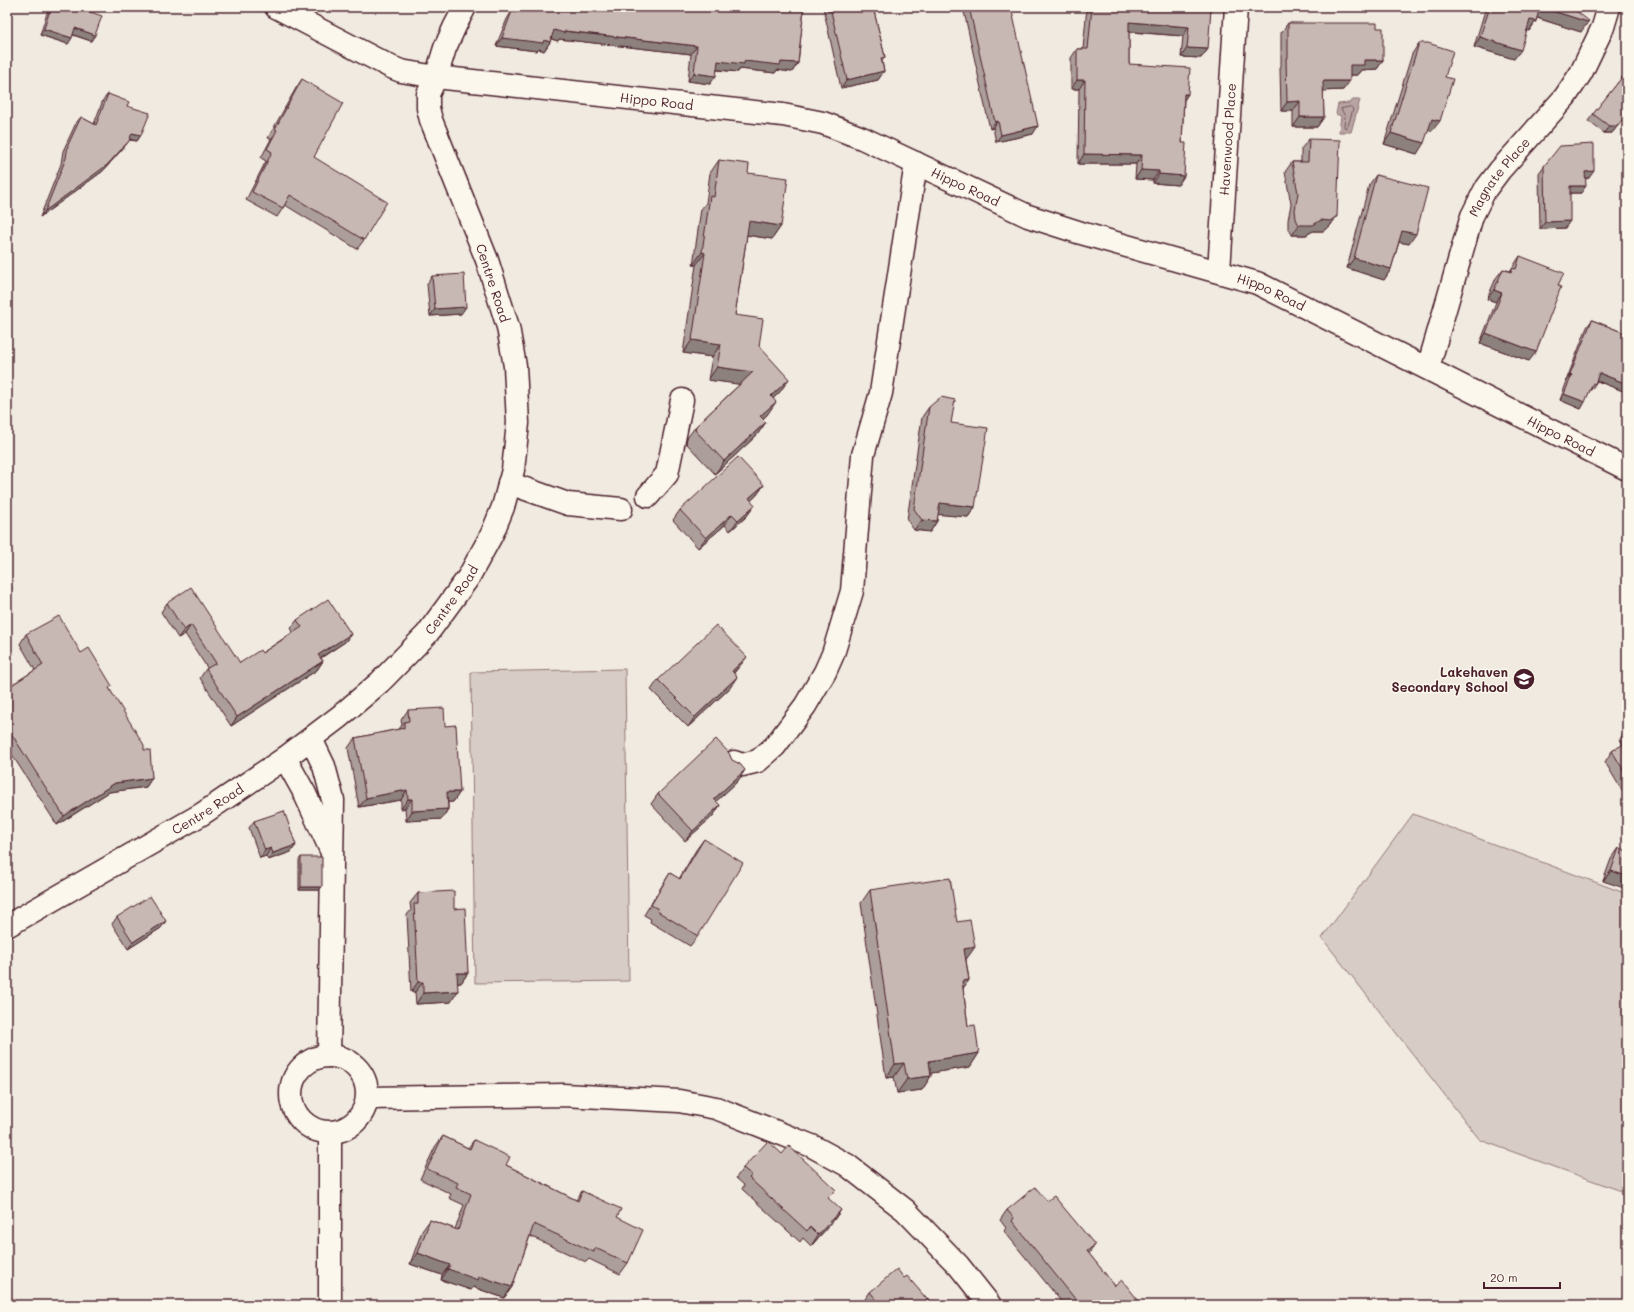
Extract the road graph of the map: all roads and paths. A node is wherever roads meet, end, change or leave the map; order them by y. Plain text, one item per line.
1 (276, 7) edge
2 (465, 7) edge
3 (1236, 7) edge
4 (1609, 7) edge
5 (436, 77) junction
6 (916, 163) junction
7 (1219, 271) junction
8 (1428, 368) junction
9 (682, 400) dead end
10 (1627, 469) edge
11 (509, 483) junction
12 (648, 496) dead end
13 (620, 509) dead end
14 (311, 739) junction
15 (285, 758) junction
16 (734, 762) edge
17 (333, 854) junction
18 (7, 926) edge
19 (329, 1056) junction
20 (368, 1098) junction
21 (330, 1133) junction
22 (330, 1305) edge
23 (990, 1305) edge

1 - 5 street, Hippo Road
2 - 5 street, Centre Road
3 - 7 street, Havenwood Place
4 - 8 street, Magnate Place
5 - 6 street, Hippo Road
5 - 11 street, Centre Road
6 - 7 street, Hippo Road
6 - 16 street
7 - 8 street, Hippo Road
8 - 10 street, Hippo Road
9 - 12 street
11 - 13 street
11 - 14 street, Centre Road
14 - 15 street, Centre Road
14 - 17 street
15 - 17 street
15 - 18 street, Centre Road
17 - 19 street
19 - 20 street
19 - 21 street
20 - 21 street
20 - 23 street
21 - 22 street

